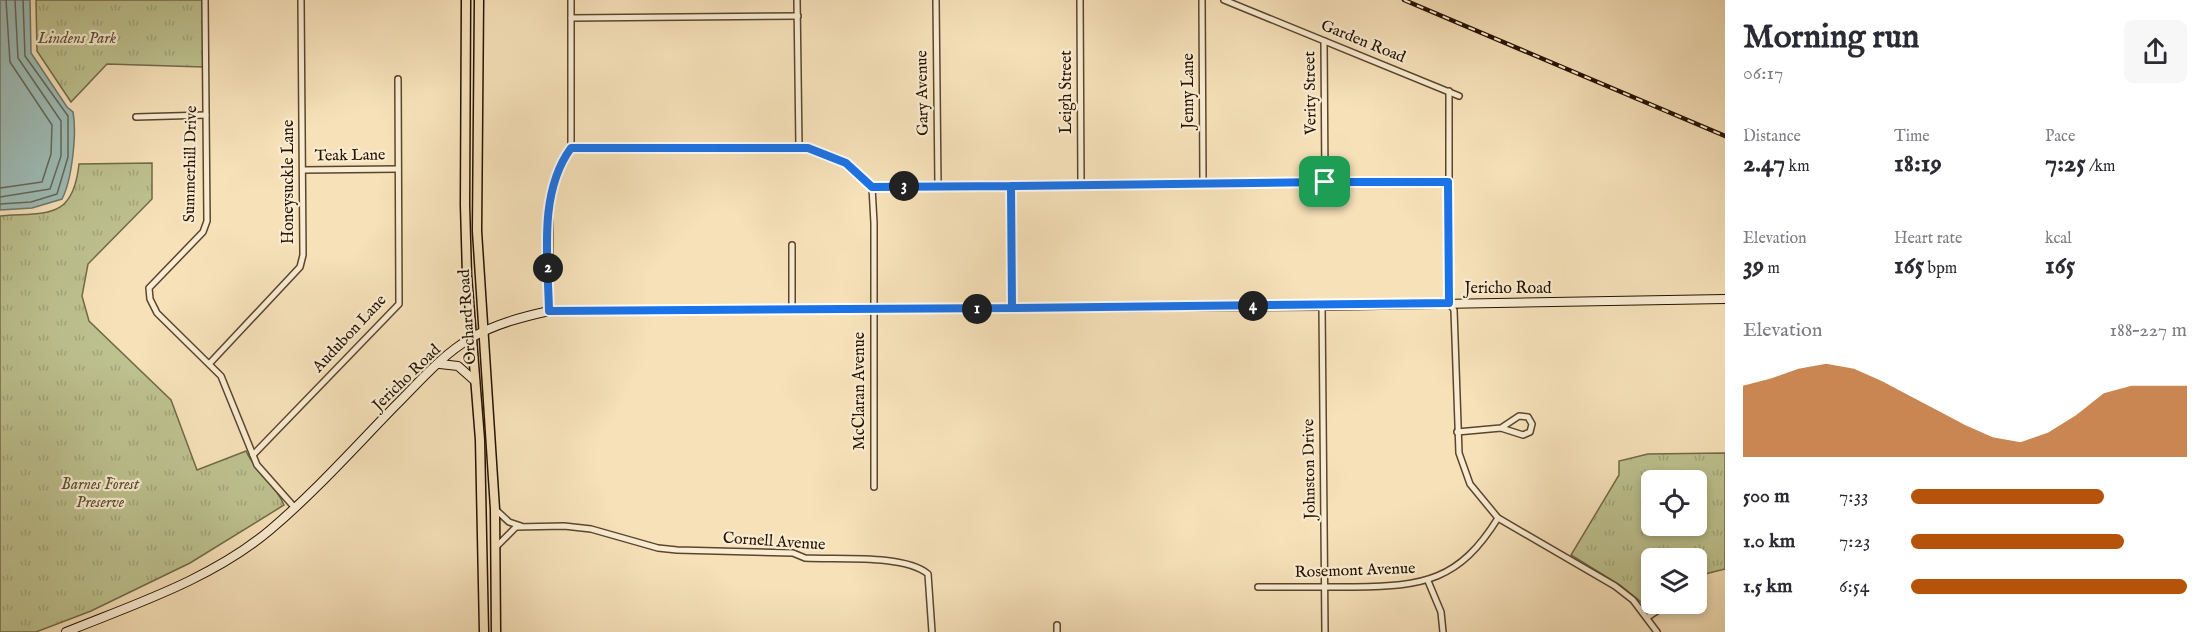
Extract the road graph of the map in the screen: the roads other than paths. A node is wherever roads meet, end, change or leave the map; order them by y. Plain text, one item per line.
1 (205, 0) edge
2 (301, 0) edge
3 (466, 0) edge
4 (479, 0) edge
5 (571, 0) edge
6 (797, 0) edge
7 (936, 0) edge
8 (1080, 0) edge
9 (1202, 0) edge
10 (1224, 0) edge
11 (798, 16) junction
12 (571, 18) junction
13 (1324, 41) junction
14 (398, 79) dead end
15 (1449, 91) junction
16 (1459, 96) dead end
17 (206, 116) junction
18 (136, 117) dead end
19 (799, 147) junction
20 (571, 148) junction
21 (398, 169) junction
22 (303, 170) junction
23 (1325, 182) junction
24 (1448, 182) junction
25 (1203, 183) junction
26 (1080, 184) junction
27 (938, 185) junction
28 (1011, 186) junction
29 (872, 187) junction
30 (792, 245) dead end
31 (1725, 299) edge
32 (1449, 303) junction
33 (1322, 306) junction
34 (1012, 308) junction
35 (873, 310) junction
36 (549, 311) junction
37 (792, 311) junction
38 (484, 332) junction
39 (471, 338) junction
40 (210, 363) junction
41 (440, 364) junction
42 (475, 381) junction
43 (1501, 428) junction
44 (1457, 432) junction
45 (253, 455) junction
46 (874, 487) dead end
47 (295, 508) junction
48 (495, 509) junction
49 (1498, 518) junction
50 (523, 526) junction
51 (496, 547) junction
52 (1428, 580) junction
53 (1258, 587) dead end
54 (1325, 587) junction
55 (1652, 614) edge
56 (1648, 617) junction
57 (1057, 625) dead end
58 (66, 632) edge
59 (484, 632) edge
60 (496, 632) edge
61 (932, 632) edge
62 (1057, 632) edge
63 (1325, 632) edge
64 (1443, 632) edge
65 (1657, 632) edge

1 - 17 street, Summerhill Drive
2 - 22 street, Honeysuckle Lane
3 - 39 main road, Orchard Road
4 - 38 main road, Orchard Road
5 - 12 street
6 - 11 street
7 - 27 street, Gary Avenue
8 - 26 street, Leigh Street
9 - 25 street, Jenny Lane
10 - 13 street, Garden Road
11 - 12 street
11 - 19 street
12 - 20 street
13 - 15 street, Garden Road
13 - 23 street, Verity Street
14 - 21 street, Audubon Lane
15 - 16 street, Garden Road
15 - 24 street
17 - 18 street
17 - 40 street, Summerhill Drive
19 - 20 street
19 - 29 street
20 - 36 street
21 - 22 street, Teak Lane
21 - 45 street, Audubon Lane
22 - 40 street, Honeysuckle Lane
23 - 24 street
23 - 25 street
24 - 32 street
25 - 26 street
26 - 28 street
27 - 28 street
27 - 29 street
28 - 34 street
29 - 35 street, McClaran Avenue
30 - 37 street
31 - 32 main road, Jericho Road
32 - 33 main road, Jericho Road
32 - 44 street
33 - 34 main road, Jericho Road
33 - 54 street, Johnston Drive
34 - 35 main road, Jericho Road
35 - 37 main road, Jericho Road
35 - 46 street, McClaran Avenue
36 - 37 main road, Jericho Road
36 - 38 main road, Jericho Road
38 - 39 main road, Jericho Road
38 - 48 main road, Orchard Road
39 - 41 main road, Jericho Road
39 - 42 main road, Orchard Road
40 - 45 street, Summerhill Drive
41 - 42 main road
41 - 47 main road, Jericho Road
42 - 59 main road, Orchard Road
43 - 43 street
43 - 44 street
44 - 49 street
45 - 47 street, Summerhill Drive
47 - 58 main road, Jericho Road
48 - 50 street, Cornell Avenue
48 - 51 main road, Orchard Road
49 - 52 street, Rosemont Avenue
49 - 56 street
50 - 51 street
50 - 61 street, Cornell Avenue
51 - 60 main road, Orchard Road
52 - 54 street, Rosemont Avenue
52 - 64 street
53 - 54 street, Rosemont Avenue
54 - 63 street, Johnston Drive
55 - 56 street
56 - 65 street
57 - 62 street

